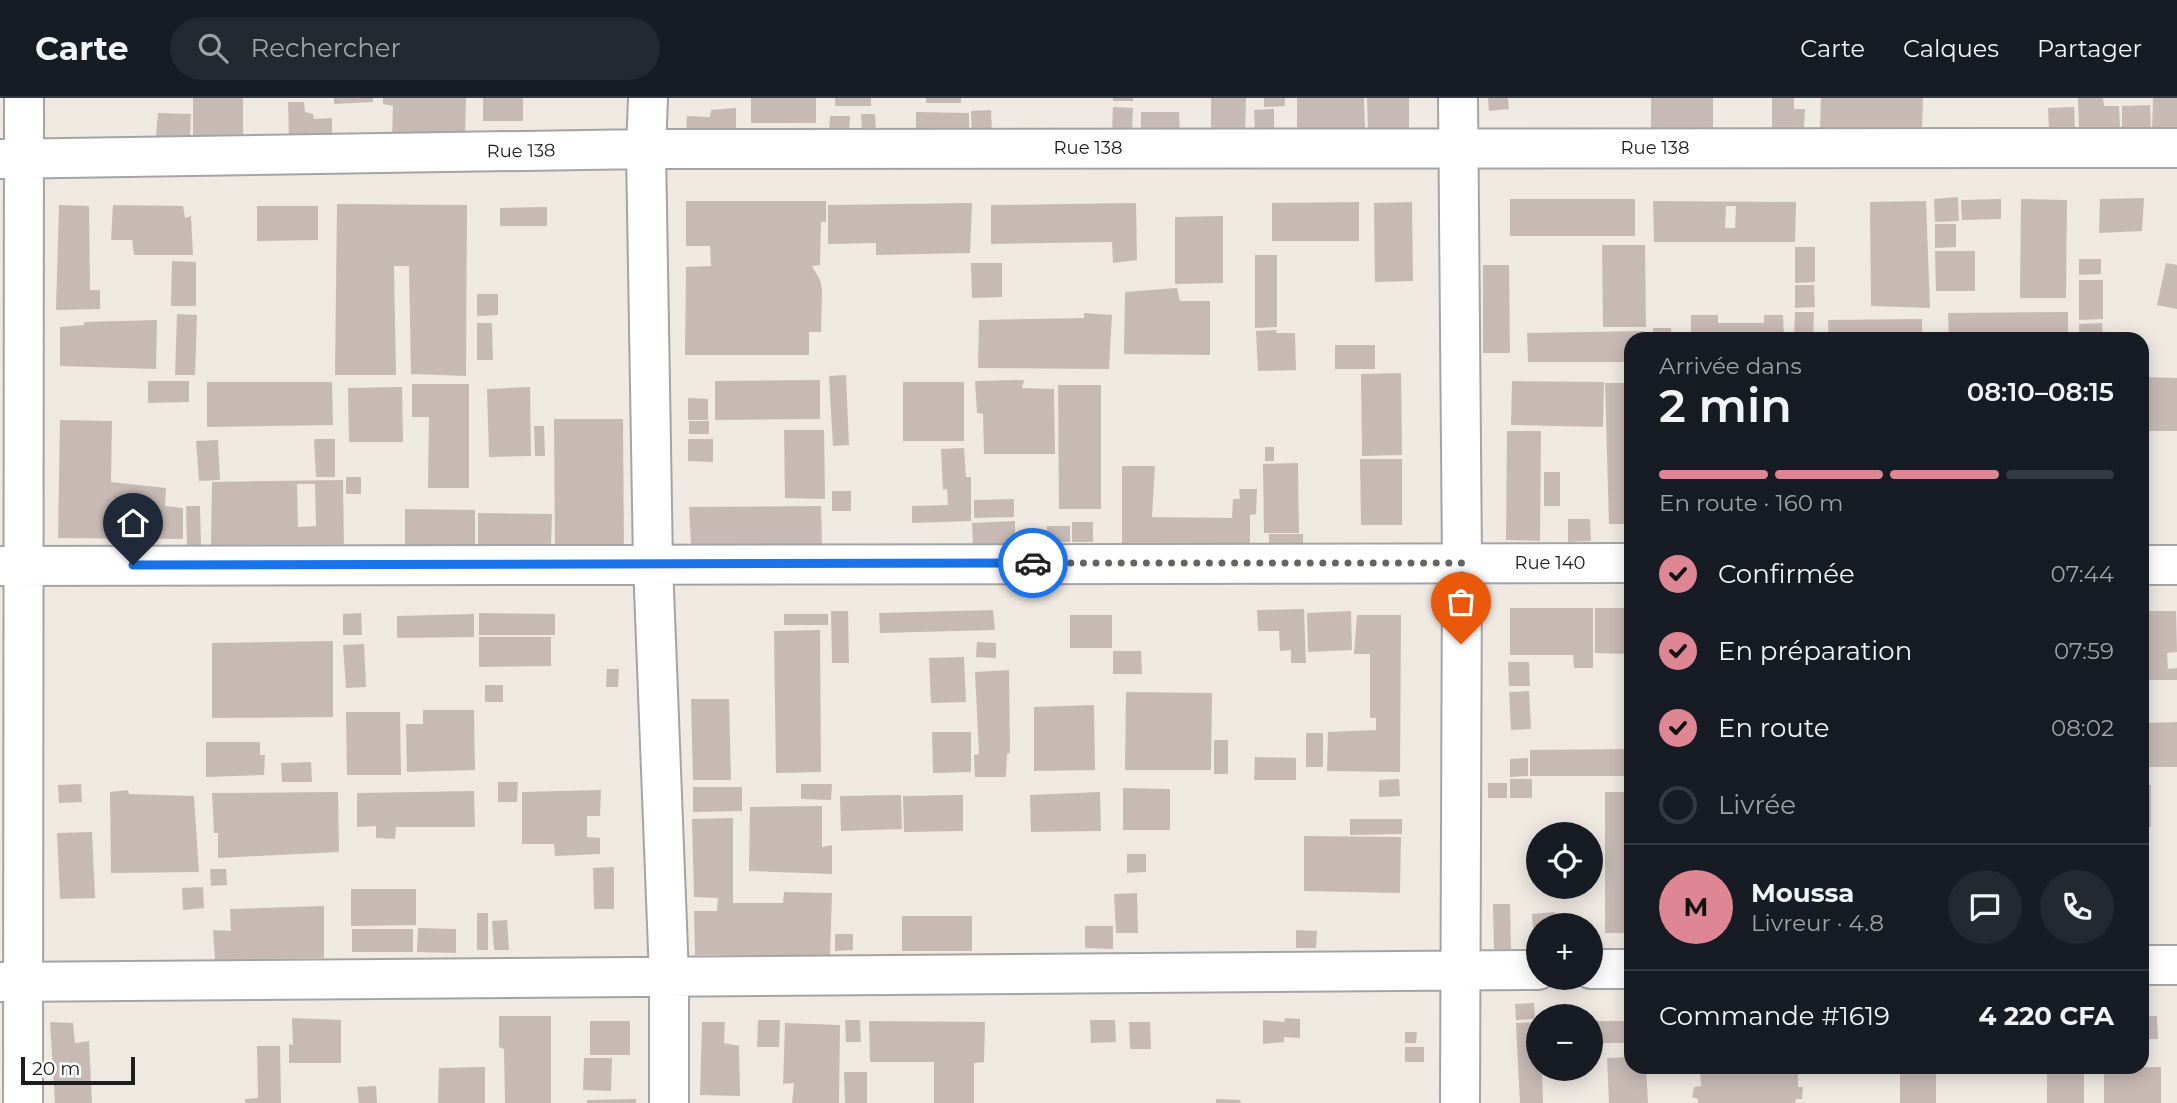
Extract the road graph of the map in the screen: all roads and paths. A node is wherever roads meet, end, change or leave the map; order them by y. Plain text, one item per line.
1 (24, 98) edge
2 (648, 98) edge
3 (1458, 98) edge
4 (1458, 148) junction
5 (2177, 148) edge
6 (646, 149) junction
7 (12, 159) edge
8 (1462, 563) junction
9 (1624, 563) edge
10 (653, 564) junction
11 (12, 565) edge
12 (2149, 565) edge
13 (2177, 565) edge
14 (2149, 965) edge
15 (2177, 965) edge
16 (1603, 969) edge
17 (1624, 969) edge
18 (1459, 970) junction
19 (1526, 970) edge
20 (668, 976) junction
21 (11, 981) edge
22 (23, 1103) edge
23 (669, 1103) edge
24 (1460, 1103) edge

1 - 7 street
2 - 6 street
3 - 4 street
4 - 5 street, Rue 138
4 - 6 street, Rue 138
4 - 8 street
6 - 7 street, Rue 138
6 - 10 street
7 - 11 street
8 - 9 street, Rue 140
8 - 10 street, Rue 140
8 - 18 street
10 - 11 street, Rue 140
10 - 20 street
11 - 21 street
12 - 13 street
14 - 15 street
16 - 17 street
18 - 19 street
18 - 20 street
18 - 24 street
20 - 21 street
20 - 23 street
21 - 22 street

